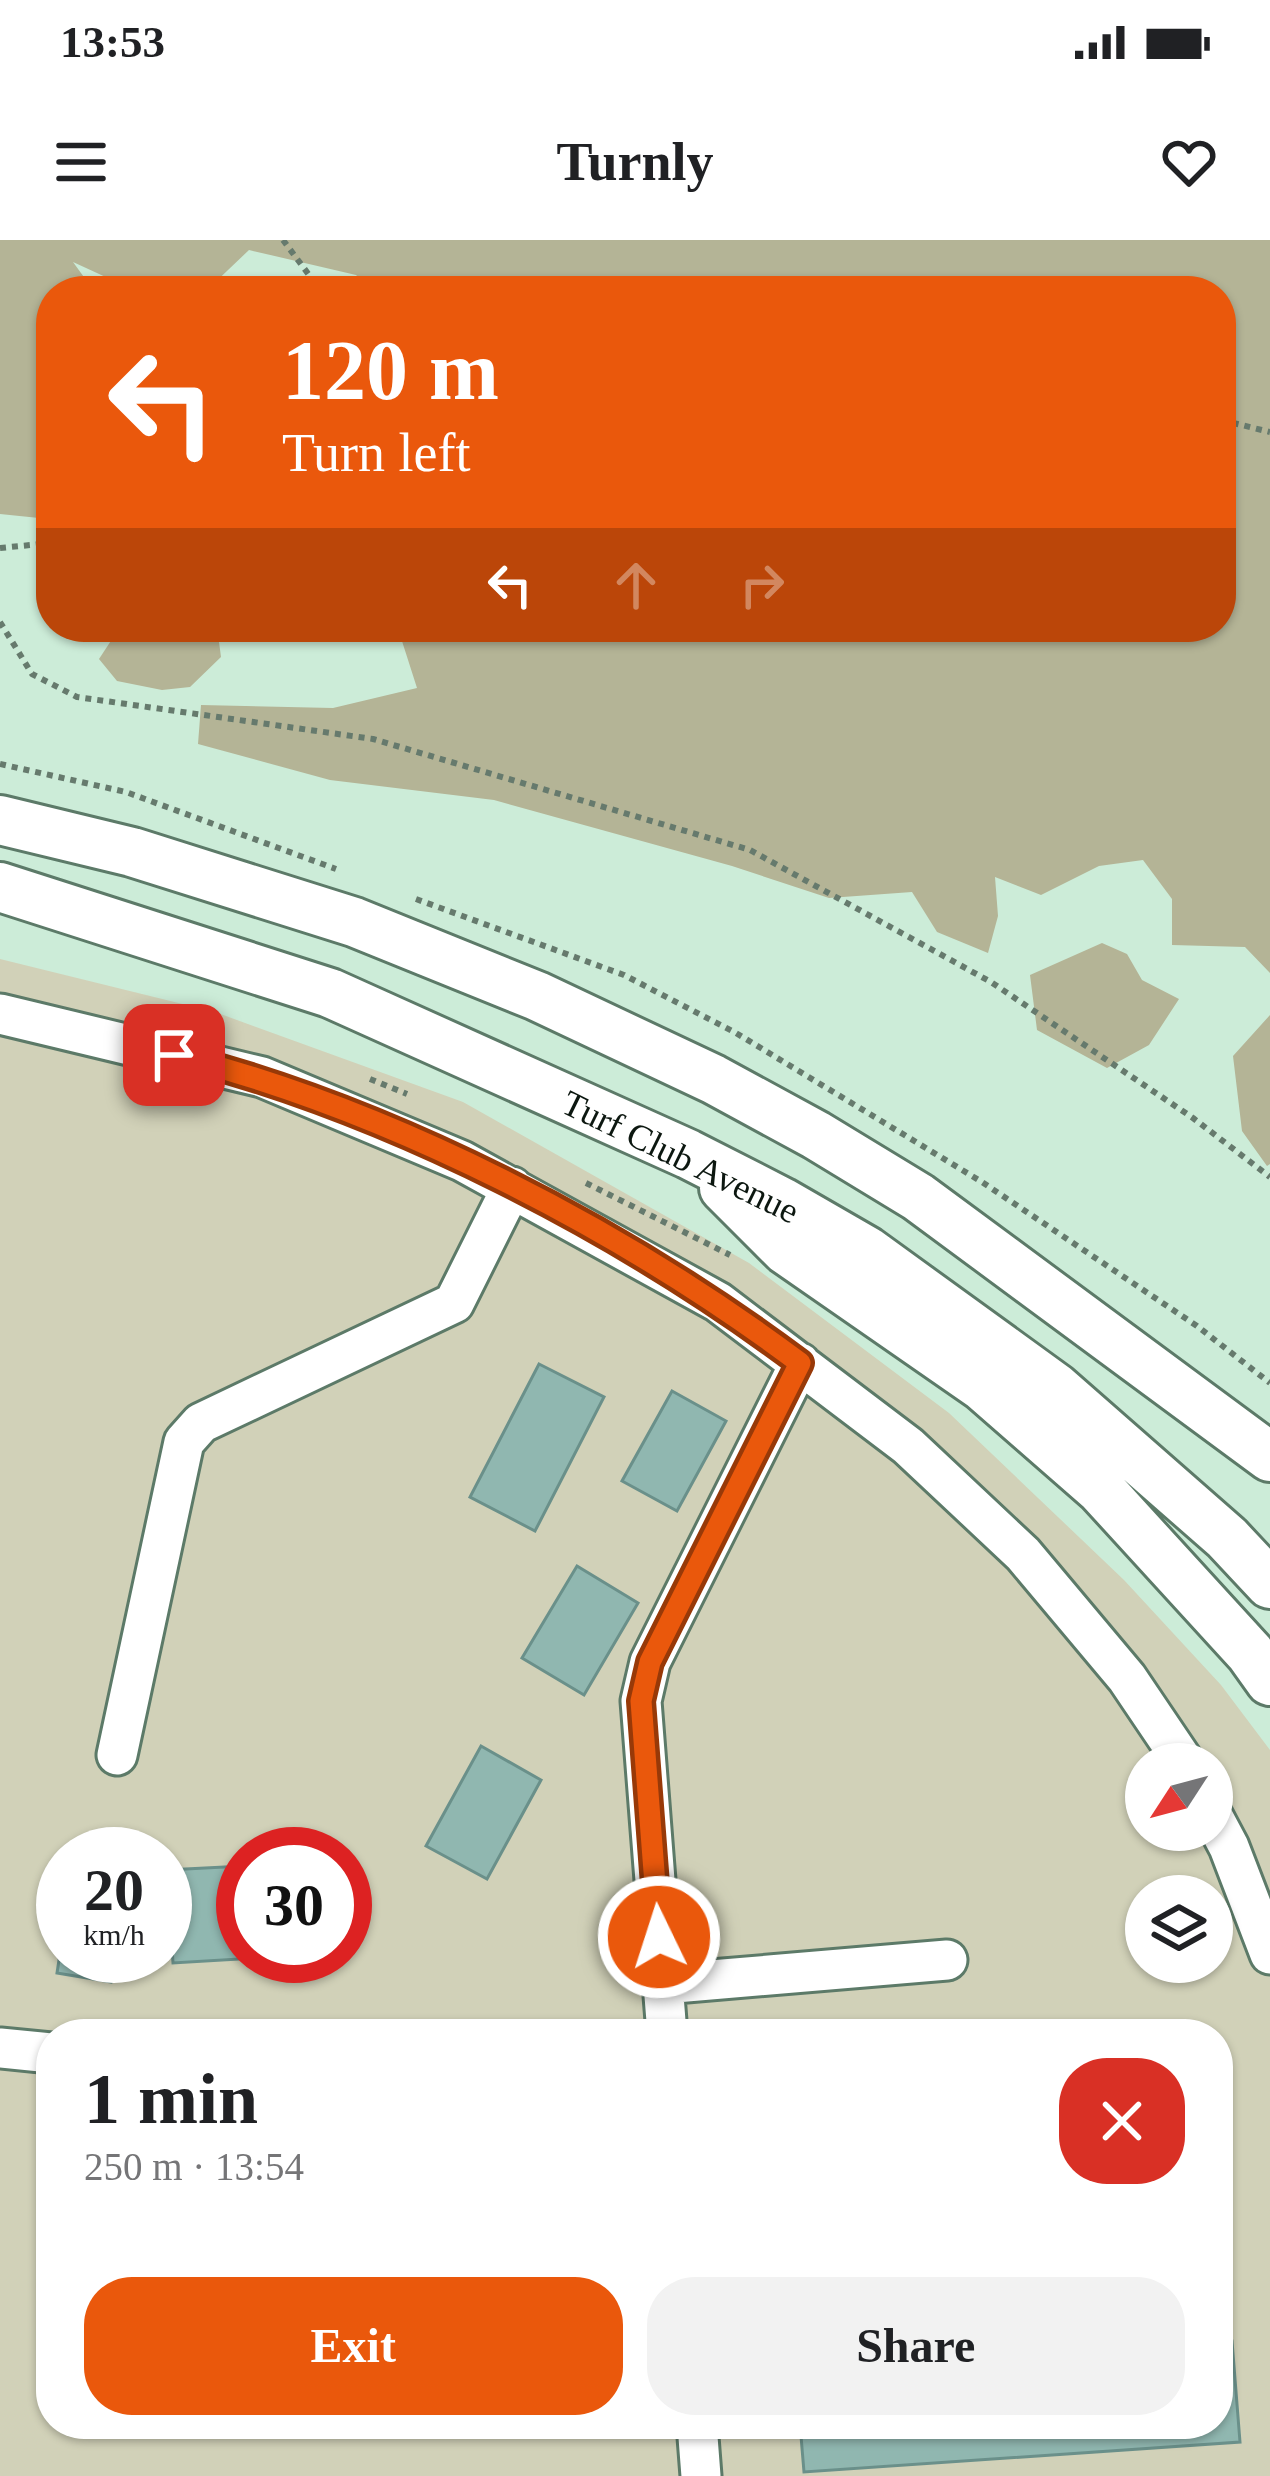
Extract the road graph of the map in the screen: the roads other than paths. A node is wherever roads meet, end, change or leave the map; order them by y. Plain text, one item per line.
1 (0, 820) edge
2 (0, 887) edge
3 (0, 1013) edge
4 (688, 1154) junction
5 (512, 1187) junction
6 (800, 1363) junction
7 (1270, 1457) edge
8 (1270, 1583) edge
9 (1270, 1681) edge
10 (1171, 1743) edge
11 (117, 1755) dead end
12 (1231, 1851) edge
13 (1270, 1954) edge
14 (946, 1960) dead end
15 (663, 1984) junction
16 (666, 2019) edge
17 (0, 2048) edge
18 (36, 2052) edge
19 (698, 2439) edge
20 (700, 2476) edge

1 - 7 main road
2 - 4 main road, Turf Club Avenue
3 - 5 street
4 - 8 main road, Turf Club Avenue
4 - 9 main road
5 - 6 street
5 - 11 street
6 - 10 street
6 - 15 street
12 - 13 street
14 - 15 street
15 - 16 street
17 - 18 street
19 - 20 street

